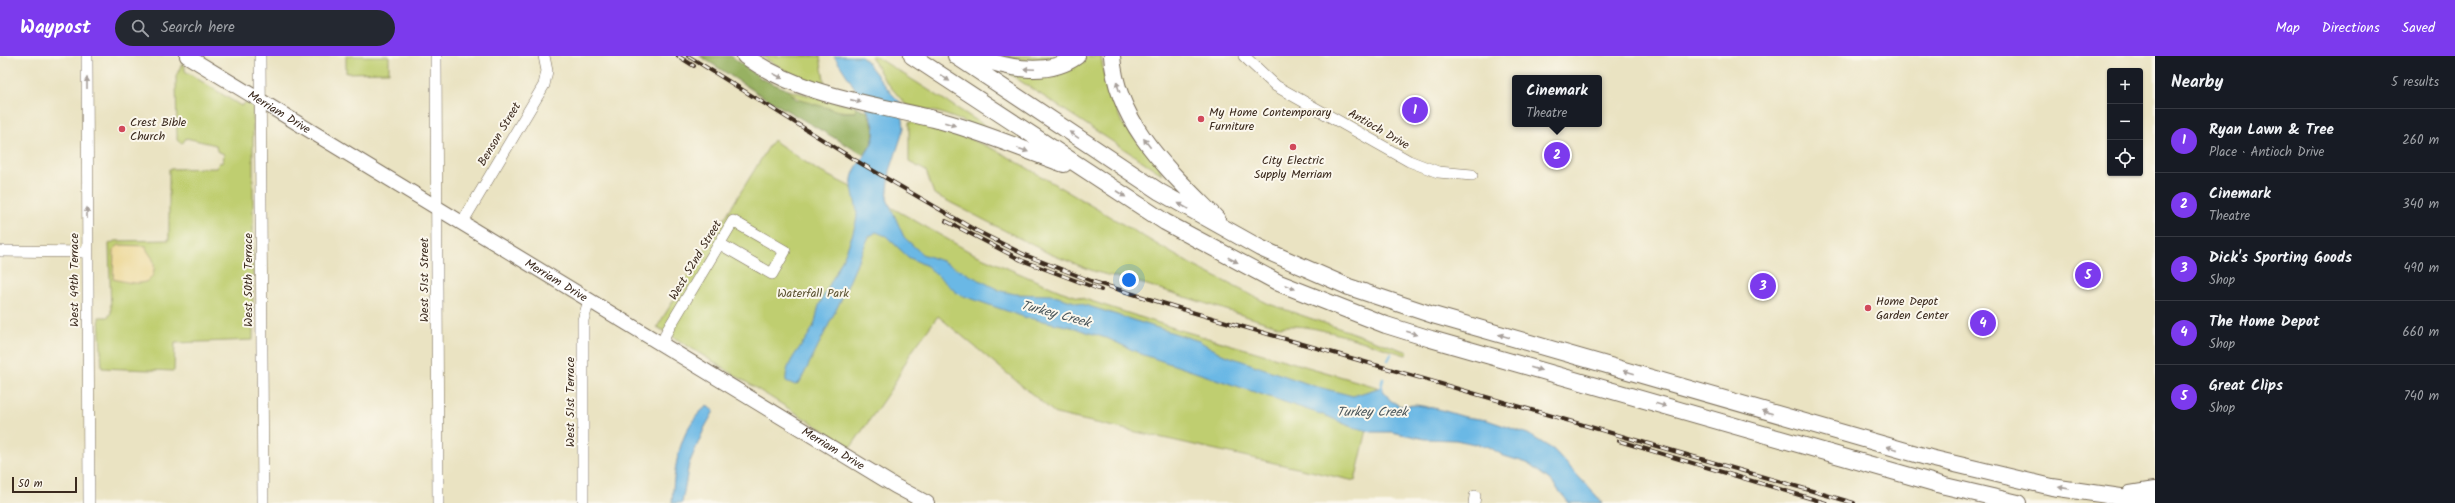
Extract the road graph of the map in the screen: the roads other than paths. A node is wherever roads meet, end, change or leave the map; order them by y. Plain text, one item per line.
1 (87, 56) edge
2 (187, 56) edge
3 (260, 56) edge
4 (436, 56) edge
5 (544, 56) edge
6 (745, 56) edge
7 (912, 56) edge
8 (956, 56) edge
9 (974, 56) edge
10 (1077, 56) edge
11 (1112, 56) edge
12 (1244, 56) edge
13 (260, 100) junction
14 (1088, 173) junction
15 (1472, 175) dead end
16 (437, 208) junction
17 (462, 223) junction
18 (1229, 232) junction
19 (720, 244) junction
20 (0, 251) edge
21 (87, 252) junction
22 (589, 301) junction
23 (662, 344) junction
24 (2155, 490) edge
25 (2116, 496) junction
26 (2155, 502) edge
27 (89, 503) edge
28 (263, 503) edge
29 (438, 503) edge
30 (584, 503) edge
31 (927, 503) edge
32 (2018, 503) edge

21 -> 1 street, West 49th Terrace
2 - 13 main road, Merriam Drive
3 - 13 street, West 50th Terrace
4 - 16 street, West 51st Street
5 - 17 street, Benson Street
6 -> 14 highway
7 -> 14 highway
18 -> 8 highway
10 -> 9 highway
18 -> 11 highway
12 - 15 street, Antioch Drive
13 - 16 main road, Merriam Drive
13 - 28 street, West 50th Terrace
14 -> 32 highway
16 - 17 main road, Merriam Drive
16 - 29 street, West 51st Street
17 - 22 main road, Merriam Drive
25 -> 18 highway
19 - 19 street, West 52nd Street
19 - 23 street, West 52nd Street
20 - 21 street
21 - 27 street, West 49th Terrace
22 - 23 main road, Merriam Drive
22 - 30 street, West 51st Terrace
23 - 31 main road, Merriam Drive
24 - 25 highway
25 - 26 highway

